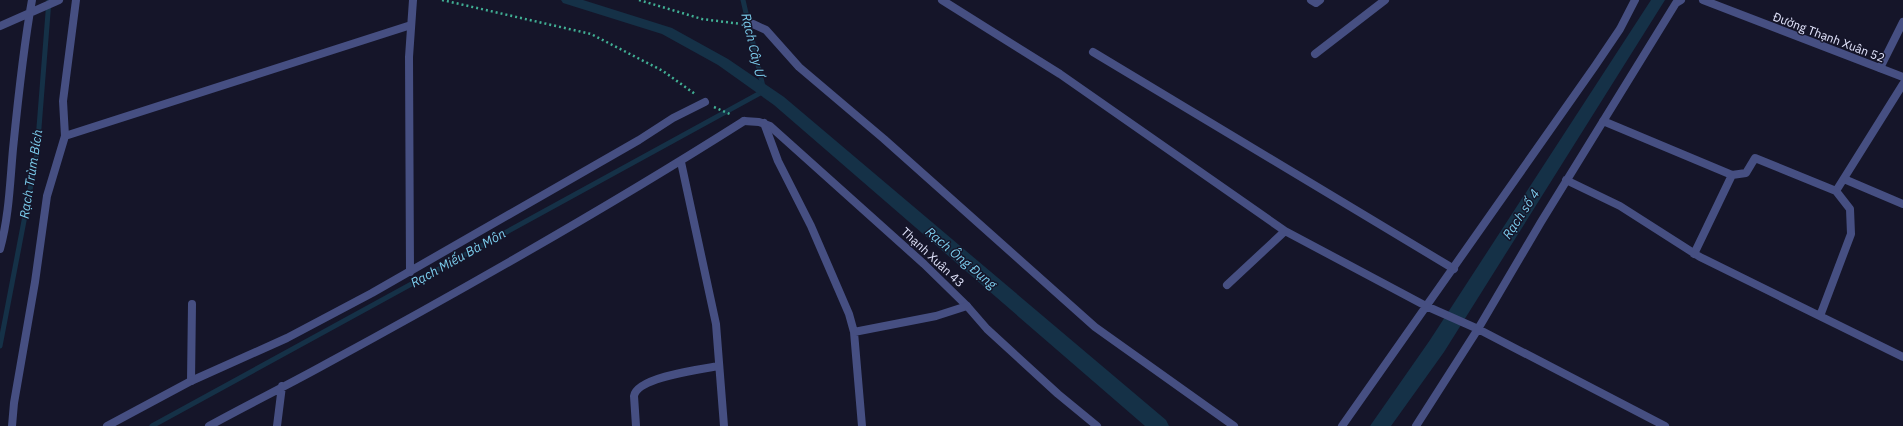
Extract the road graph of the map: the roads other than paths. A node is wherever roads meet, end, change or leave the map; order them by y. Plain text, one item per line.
1 (32, 0) edge
2 (59, 0) edge
3 (76, 0) edge
4 (413, 0) edge
5 (942, 0) edge
6 (1311, 0) edge
7 (1320, 0) edge
8 (1385, 0) edge
9 (1635, 0) edge
10 (1682, 0) edge
11 (1703, 0) edge
12 (31, 11) junction
13 (1903, 22) edge
14 (753, 24) dead end
15 (412, 25) junction
16 (0, 26) edge
17 (1093, 52) dead end
18 (1315, 54) dead end
19 (1880, 68) junction
20 (1903, 78) edge
21 (1903, 84) edge
22 (707, 103) road end
23 (1603, 121) junction
24 (764, 123) junction
25 (65, 136) junction
26 (681, 162) junction
27 (1732, 175) junction
28 (1844, 179) junction
29 (1566, 180) junction
30 (1836, 191) junction
31 (1903, 204) edge
32 (2, 231) edge
33 (1285, 231) junction
34 (0, 249) edge
35 (1694, 254) junction
36 (1454, 269) junction
37 (410, 272) junction
38 (1227, 285) dead end
39 (192, 304) dead end
40 (967, 306) junction
41 (1427, 307) junction
42 (1820, 316) junction
43 (1478, 329) junction
44 (854, 332) junction
45 (1903, 358) edge
46 (719, 366) junction
47 (191, 381) junction
48 (282, 386) junction
49 (12, 426) edge
50 (107, 426) edge
51 (209, 426) edge
52 (277, 426) edge
53 (636, 426) edge
54 (724, 426) edge
55 (862, 426) edge
56 (1097, 426) edge
57 (1234, 426) edge
58 (1342, 426) edge
59 (1416, 426) edge
60 (1665, 426) edge

1 - 12 street
2 - 12 street
3 - 25 street
4 - 15 street
5 - 33 street
6 - 7 street
8 - 18 street
9 - 36 street
10 - 23 street
11 - 19 street, Đường Thạnh Xuân 52
12 - 16 street
12 - 32 street
13 - 19 street
14 - 57 street
15 - 25 street
15 - 37 street
17 - 36 street
19 - 20 street, Đường Thạnh Xuân 52
21 - 28 street
22 - 37 street
23 - 27 street
23 - 29 street
24 - 26 street
24 - 40 street, Thạnh Xuân 43
24 - 44 street
25 - 49 street
26 - 46 street
26 - 48 street
27 - 30 street
27 - 35 street
28 - 30 street
28 - 31 street
29 - 35 street
29 - 43 street
30 - 42 street
32 - 34 street
33 - 38 street
33 - 41 street
35 - 42 street
36 - 41 street
37 - 47 street
39 - 47 street
40 - 44 street
40 - 56 street, Thạnh Xuân 43
41 - 43 street
41 - 58 street
42 - 45 street
43 - 59 street
43 - 60 street
44 - 55 street
46 - 53 street
46 - 54 street
47 - 50 street
48 - 51 street
48 - 52 street

